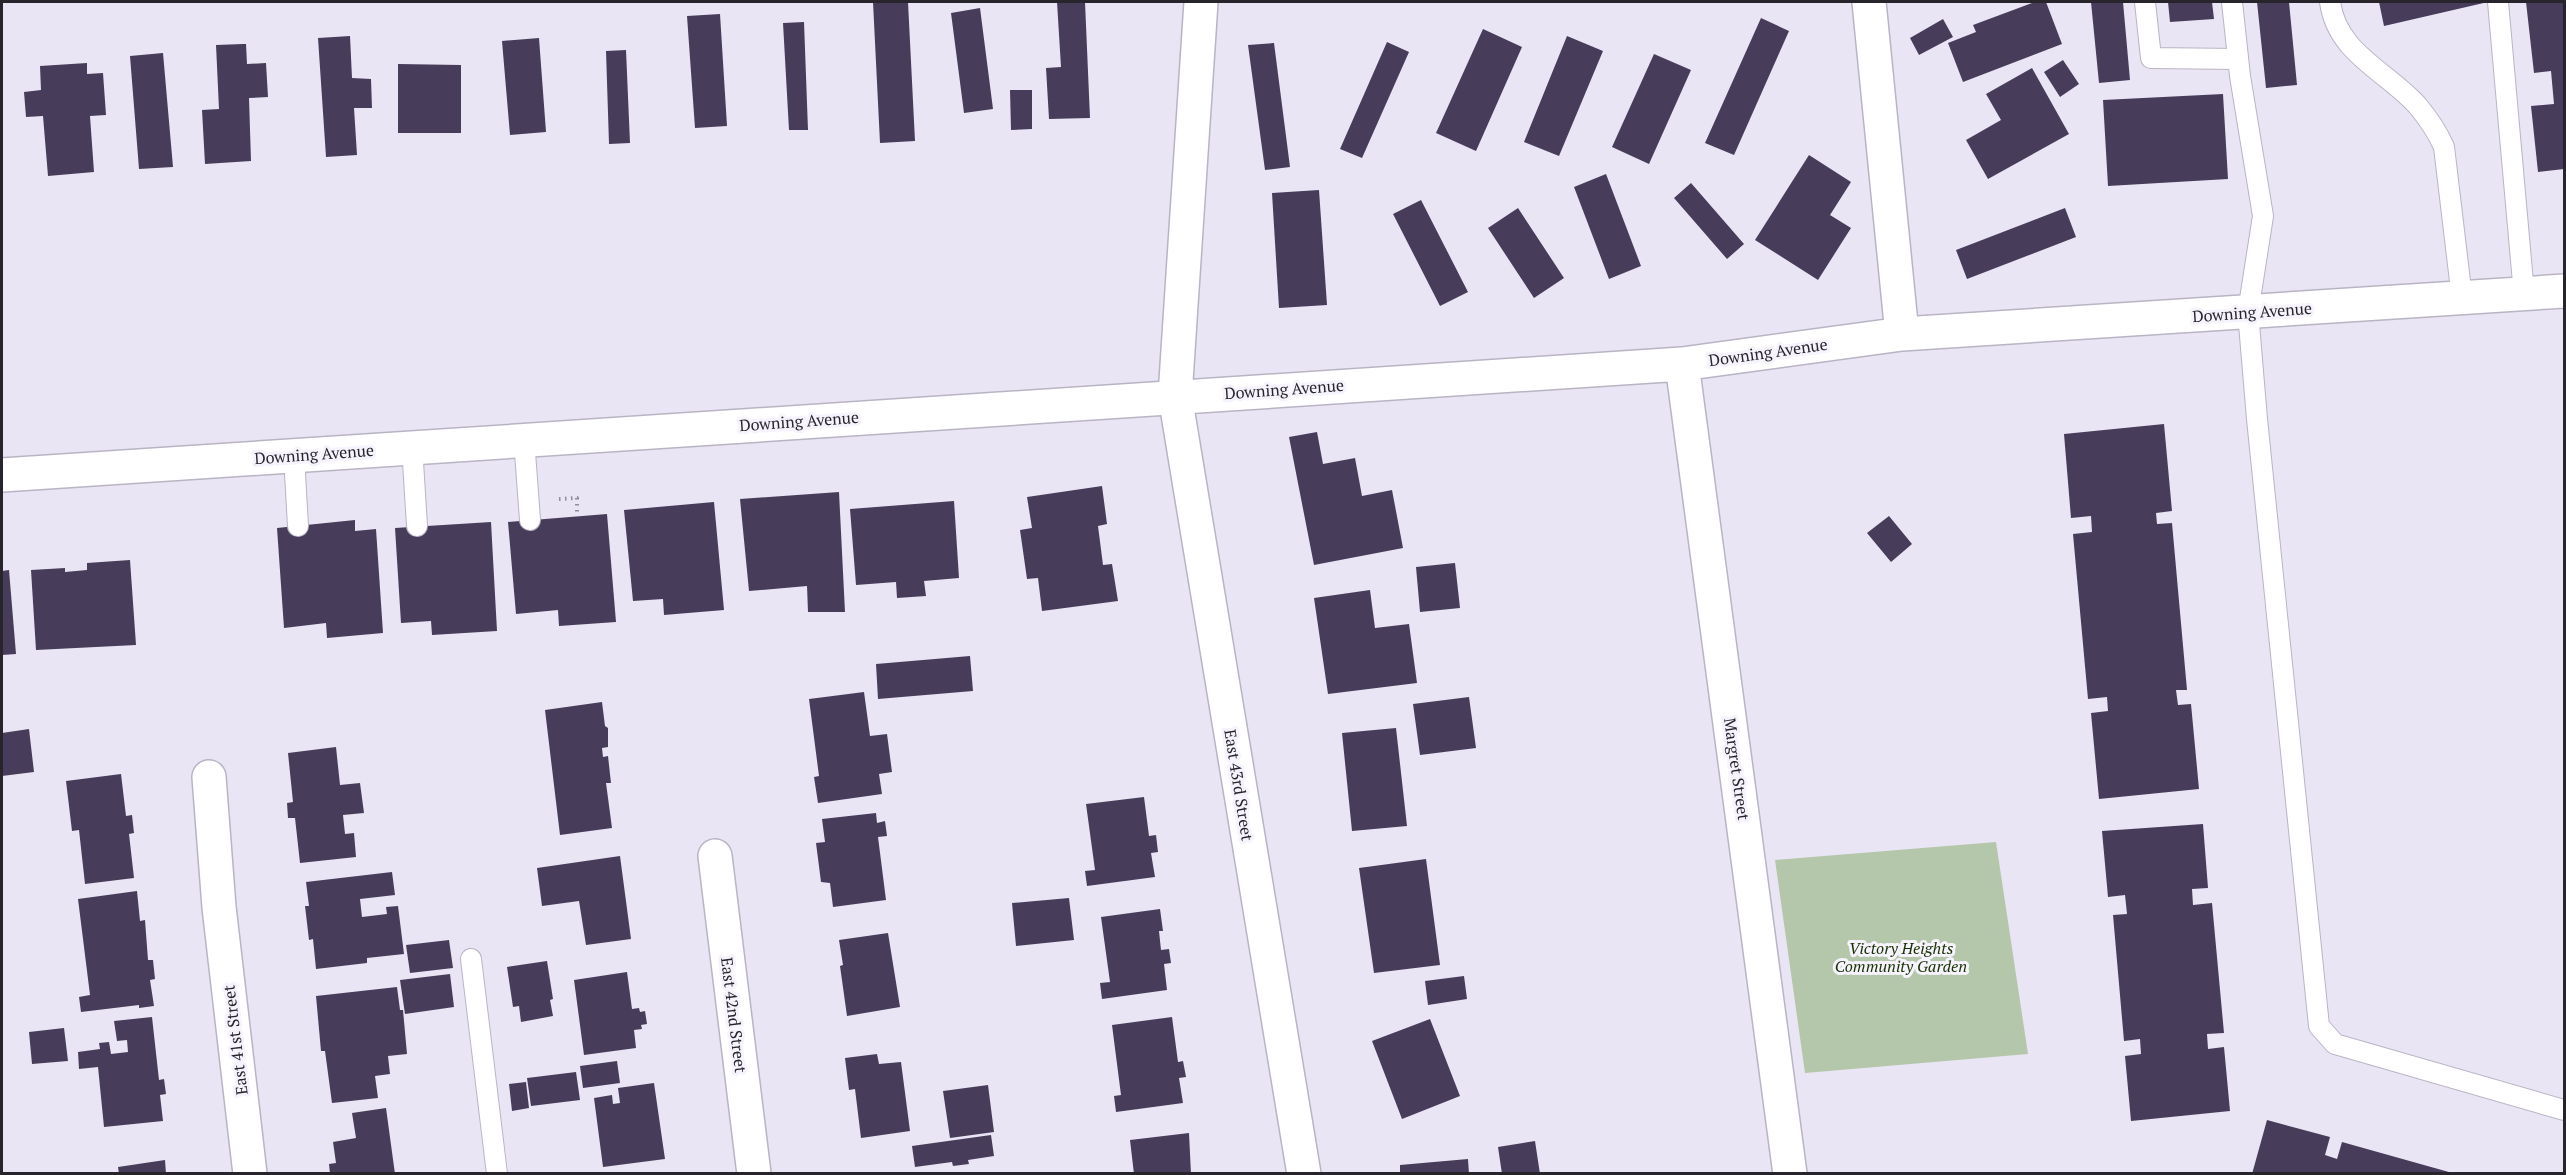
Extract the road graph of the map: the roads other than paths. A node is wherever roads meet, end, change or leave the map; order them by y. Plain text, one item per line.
1 (1201, 2) edge
2 (1869, 2) edge
3 (2145, 2) edge
4 (2232, 2) edge
5 (2330, 2) edge
6 (2498, 2) edge
7 (2238, 59) junction
8 (2565, 291) edge
9 (2524, 294) junction
10 (2462, 298) junction
11 (2248, 312) junction
12 (1902, 334) junction
13 (1682, 364) junction
14 (1175, 396) junction
15 (524, 439) junction
16 (412, 446) junction
17 (294, 456) junction
18 (2, 475) edge
19 (530, 520) dead end
20 (298, 526) dead end
21 (417, 526) dead end
22 (209, 777) dead end
23 (715, 856) dead end
24 (471, 958) dead end
25 (2565, 1110) edge
26 (250, 1173) edge
27 (497, 1173) edge
28 (753, 1173) edge
29 (1304, 1173) edge
30 (1790, 1173) edge

1 - 14 street, East 43rd Street
2 - 12 street
3 - 7 lane
4 - 7 lane
5 - 10 lane
6 - 9 lane
7 - 11 lane
8 - 9 street, Downing Avenue
9 - 10 street, Downing Avenue
10 - 11 street, Downing Avenue
11 - 12 street, Downing Avenue
11 - 25 lane
12 - 13 street, Downing Avenue
13 - 14 street, Downing Avenue
13 - 30 street, Margret Street
14 - 15 street, Downing Avenue
14 - 29 street, East 43rd Street
15 - 16 street, Downing Avenue
15 - 19 lane
16 - 17 street, Downing Avenue
16 - 21 lane
17 - 18 street, Downing Avenue
17 - 20 lane
22 - 26 street, East 41st Street
23 - 28 street, East 42nd Street
24 - 27 lane

